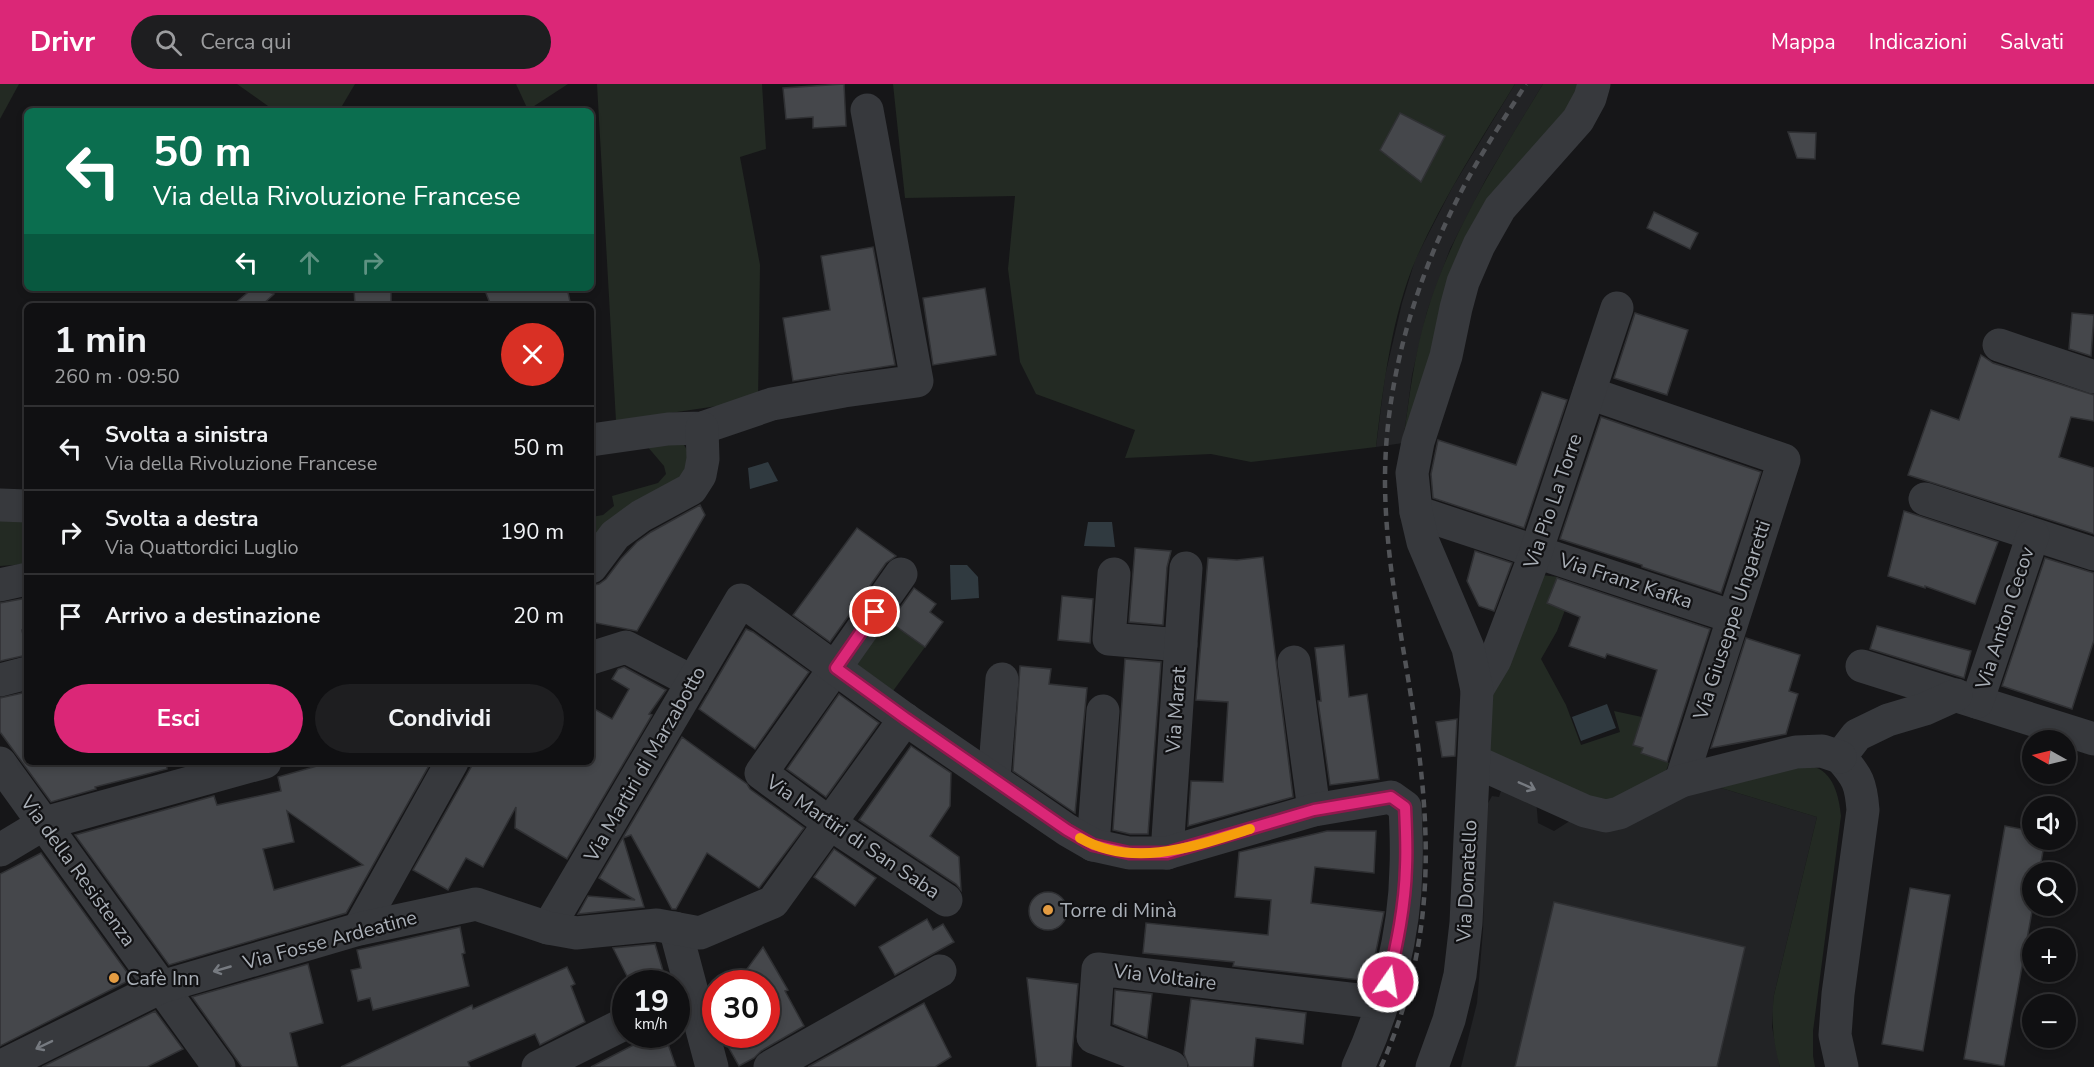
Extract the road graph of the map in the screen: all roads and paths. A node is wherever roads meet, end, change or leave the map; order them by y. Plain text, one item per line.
1 (1594, 84) edge
2 (867, 110) dead end
3 (1617, 308) dead end
4 (2000, 345) dead end
5 (2094, 376) edge
6 (1589, 393) junction
7 (702, 428) junction
8 (594, 440) edge
9 (1925, 499) dead end
10 (0, 505) edge
11 (24, 506) edge
12 (1416, 512) junction
13 (2033, 535) junction
14 (1536, 552) junction
15 (2094, 554) edge
16 (594, 563) edge
17 (1186, 568) dead end
18 (901, 574) dead end
19 (1114, 574) dead end
20 (24, 580) edge
21 (0, 585) edge
22 (1733, 617) junction
23 (1181, 645) junction
24 (594, 657) edge
25 (1294, 662) dead end
26 (1862, 666) dead end
27 (836, 668) junction
28 (24, 674) edge
29 (1002, 679) dead end
30 (0, 680) edge
31 (693, 682) junction
32 (1477, 690) junction
33 (1966, 698) junction
34 (1103, 711) dead end
35 (905, 718) junction
36 (2094, 739) edge
37 (1840, 757) junction
38 (1474, 761) junction
39 (0, 763) edge
40 (254, 765) edge
41 (450, 765) edge
42 (994, 779) junction
43 (1681, 781) junction
44 (1314, 810) junction
45 (45, 823) junction
46 (830, 823) junction
47 (1093, 845) junction
48 (0, 850) edge
49 (1167, 853) junction
50 (946, 900) dead end
51 (548, 928) junction
52 (675, 928) junction
53 (359, 929) junction
54 (680, 970) edge
55 (940, 971) dead end
56 (161, 987) junction
57 (1383, 1003) junction
58 (690, 1012) edge
59 (612, 1030) edge
60 (0, 1066) edge
61 (219, 1067) edge
62 (538, 1067) edge
63 (712, 1067) edge
64 (770, 1067) edge
65 (1171, 1067) edge
66 (1358, 1067) edge
67 (1432, 1067) edge
68 (1842, 1067) edge

1 - 12 street, Via Donatello
2 - 7 street
3 - 6 street, Via Pio La Torre
4 - 5 street
6 - 14 street, Via Pio La Torre
6 - 22 street, Via Giuseppe Ungaretti
7 - 8 street
7 - 16 street
9 - 13 street
10 - 11 street
12 - 14 street, Via Franz Kafka
12 - 32 street, Via Donatello
13 - 15 street
13 - 33 street, Via Anton Cecov
14 - 22 street, Via Franz Kafka
14 - 32 street, Via Pio La Torre
17 - 23 street, Via Marat
18 - 27 street
19 - 23 street
20 - 21 street
22 - 43 street, Via Giuseppe Ungaretti
23 - 49 street, Via Marat
24 - 31 street
25 - 44 street
26 - 33 street
27 - 31 street, Via Martiri di Marzabotto
27 - 35 street
27 - 46 street, Via Martiri di San Saba
28 - 30 street
29 - 42 street
31 - 51 street, Via Martiri di Marzabotto
32 - 38 street, Via Donatello
33 - 36 street
33 - 37 street
34 - 47 street
35 - 42 street
35 - 46 street, Via Fosse Ardeatine
37 - 43 street
37 - 68 street
38 -> 43 street
38 - 67 street, Via Donatello
39 - 45 street, Via della Resistenza
40 - 45 street
41 - 53 street
42 - 47 street
44 - 49 street
44 - 57 street
45 - 48 street
45 - 56 street, Via della Resistenza
46 - 50 street, Via Martiri di San Saba
46 - 52 street, Via Fosse Ardeatine
47 - 49 street
51 - 52 street, Via Fosse Ardeatine
51 - 53 street, Via Fosse Ardeatine
52 - 54 street
53 -> 56 street, Via Fosse Ardeatine
55 - 64 street
56 -> 60 street, Via Fosse Ardeatine
56 - 61 street, Via della Resistenza
57 - 65 street, Via Voltaire
57 - 66 street
58 - 63 street
59 - 62 street

